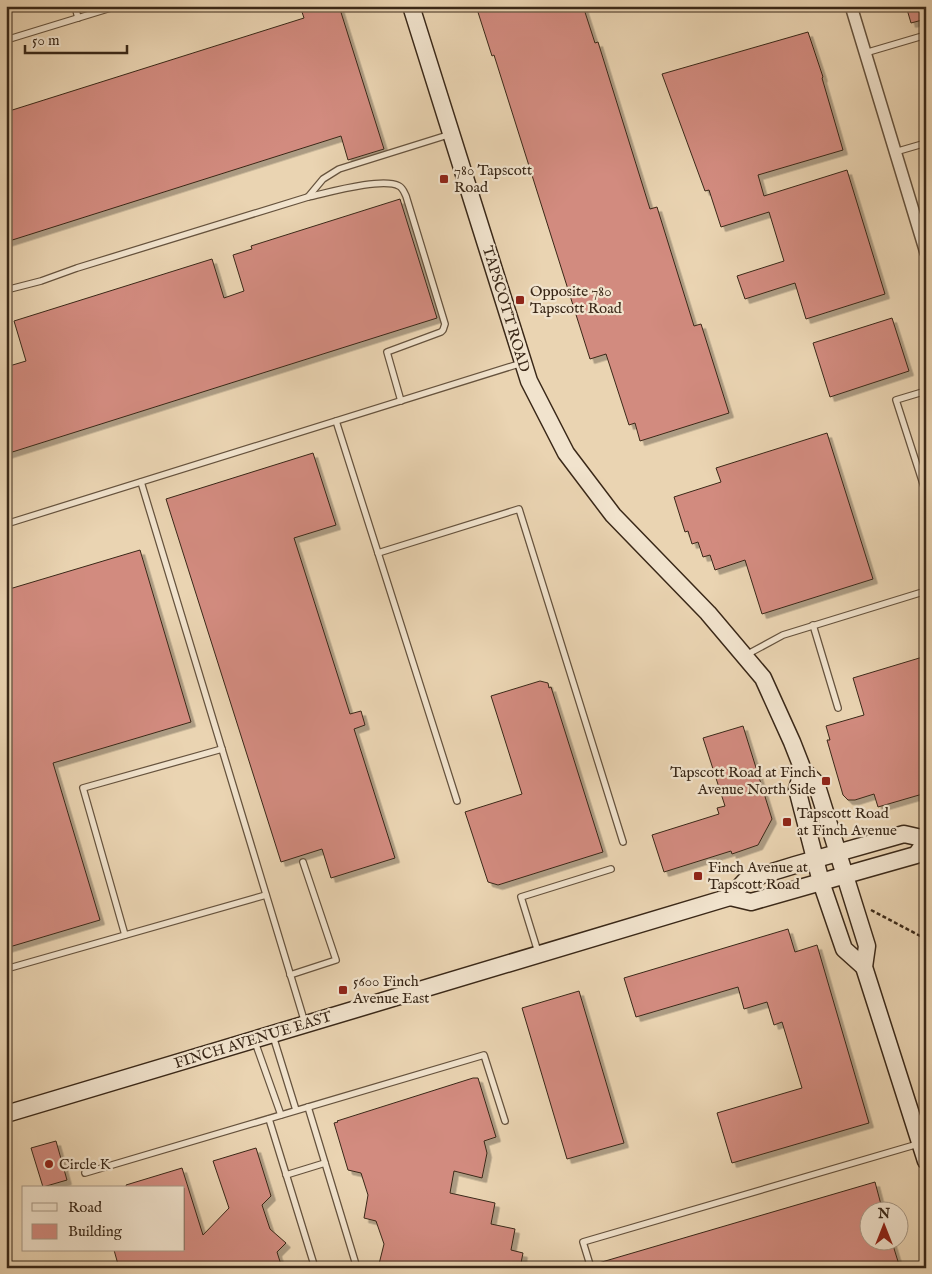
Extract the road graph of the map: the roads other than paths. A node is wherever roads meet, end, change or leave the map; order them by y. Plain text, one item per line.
1 (75, 6) edge
2 (117, 6) edge
3 (411, 6) edge
4 (851, 6) edge
5 (78, 18) junction
6 (926, 35) edge
7 (6, 40) edge
8 (865, 53) junction
9 (451, 134) junction
10 (926, 143) edge
11 (895, 152) junction
12 (308, 197) junction
13 (926, 253) edge
14 (6, 290) edge
15 (523, 363) junction
16 (926, 391) edge
17 (401, 401) junction
18 (336, 421) junction
19 (141, 482) junction
20 (926, 493) edge
21 (6, 524) edge
22 (378, 553) junction
23 (926, 591) edge
24 (813, 625) junction
25 (744, 656) junction
26 (838, 708) dead end
27 (222, 749) junction
28 (803, 770) junction
29 (457, 801) dead end
30 (926, 840) edge
31 (623, 842) dead end
32 (839, 853) junction
33 (815, 859) junction
34 (303, 862) dead end
35 (610, 869) dead end
36 (846, 875) junction
37 (821, 882) junction
38 (266, 895) junction
39 (730, 897) junction
40 (125, 936) junction
41 (538, 954) junction
42 (864, 967) junction
43 (6, 969) edge
44 (290, 975) junction
45 (305, 1024) junction
46 (273, 1034) junction
47 (254, 1040) junction
48 (308, 1107) junction
49 (296, 1110) junction
50 (6, 1114) edge
51 (281, 1115) junction
52 (269, 1119) junction
53 (505, 1121) dead end
54 (920, 1143) junction
55 (926, 1161) edge
56 (325, 1163) junction
57 (84, 1174) dead end
58 (286, 1175) junction
59 (314, 1268) edge
60 (357, 1268) edge
61 (591, 1268) edge

1 - 5 lane
2 - 5 lane
3 - 9 street, TAPSCOTT ROAD
4 - 8 street
5 - 7 lane
6 - 8 lane
8 - 11 street
9 - 12 lane
9 - 15 street, TAPSCOTT ROAD
10 - 11 lane
11 - 13 street
12 - 14 lane
12 - 17 lane
15 - 17 lane
15 - 25 street, TAPSCOTT ROAD
16 - 20 lane
17 - 18 lane
18 - 19 lane
18 - 22 lane
19 - 21 lane
19 - 27 lane
22 - 29 lane
22 - 31 lane
23 - 24 lane
24 - 25 lane
24 - 26 lane
25 - 28 street, TAPSCOTT ROAD
27 - 38 lane
27 - 40 lane
28 - 32 street, TAPSCOTT ROAD
28 - 33 street
30 - 32 street, FINCH AVENUE EAST
30 - 36 street, FINCH AVENUE EAST
32 - 33 street, FINCH AVENUE EAST
32 - 36 street, TAPSCOTT ROAD
33 - 37 street
33 - 39 street, FINCH AVENUE EAST
34 - 44 lane
35 - 41 lane
36 - 37 street, FINCH AVENUE EAST
36 - 42 street, TAPSCOTT ROAD
37 - 39 street, FINCH AVENUE EAST
37 - 42 street
38 - 40 lane
38 - 44 lane
39 - 41 street, FINCH AVENUE EAST
40 - 43 lane
41 - 45 street, FINCH AVENUE EAST
42 - 54 street, TAPSCOTT ROAD
44 - 45 lane
45 - 46 street, FINCH AVENUE EAST
46 - 47 street, FINCH AVENUE EAST
46 - 49 lane
47 - 50 street, FINCH AVENUE EAST
47 - 51 lane
48 - 49 lane
48 - 53 lane
48 - 56 lane
49 - 51 lane
51 - 52 lane
52 - 57 lane
52 - 58 lane
54 - 55 street, TAPSCOTT ROAD
54 - 61 lane
56 - 58 lane
56 - 60 lane
58 - 59 lane

